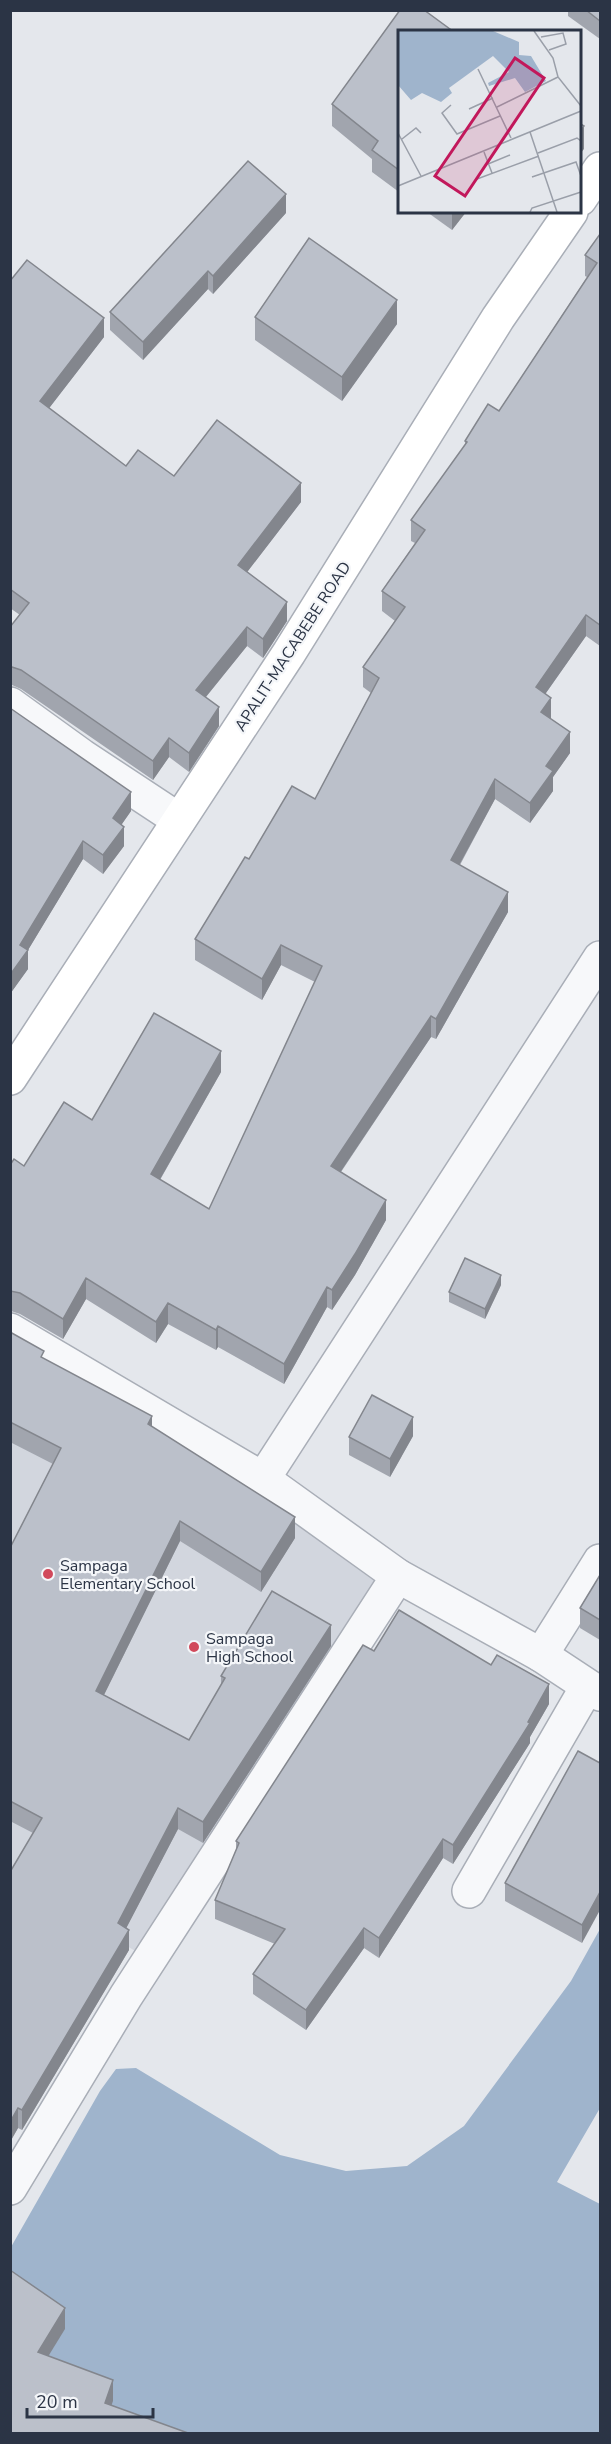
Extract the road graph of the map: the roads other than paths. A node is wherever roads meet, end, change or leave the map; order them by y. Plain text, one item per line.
1 (600, 169) edge
2 (581, 196) edge
3 (570, 213) edge
4 (10, 704) edge
5 (178, 820) junction
6 (600, 958) edge
7 (10, 1078) edge
8 (10, 1330) edge
9 (263, 1479) junction
10 (600, 1561) edge
11 (398, 1576) junction
12 (541, 1655) junction
13 (594, 1691) edge
14 (469, 1891) dead end
15 (10, 2188) edge

1 - 2 main road
3 - 5 main road, APALIT-MACABEBE ROAD
4 - 5 street
5 - 7 main road, APALIT-MACABEBE ROAD
6 - 9 street
8 - 9 street
9 - 11 street
10 - 12 street
11 - 12 street
11 - 15 street
12 - 13 street
13 - 14 street

